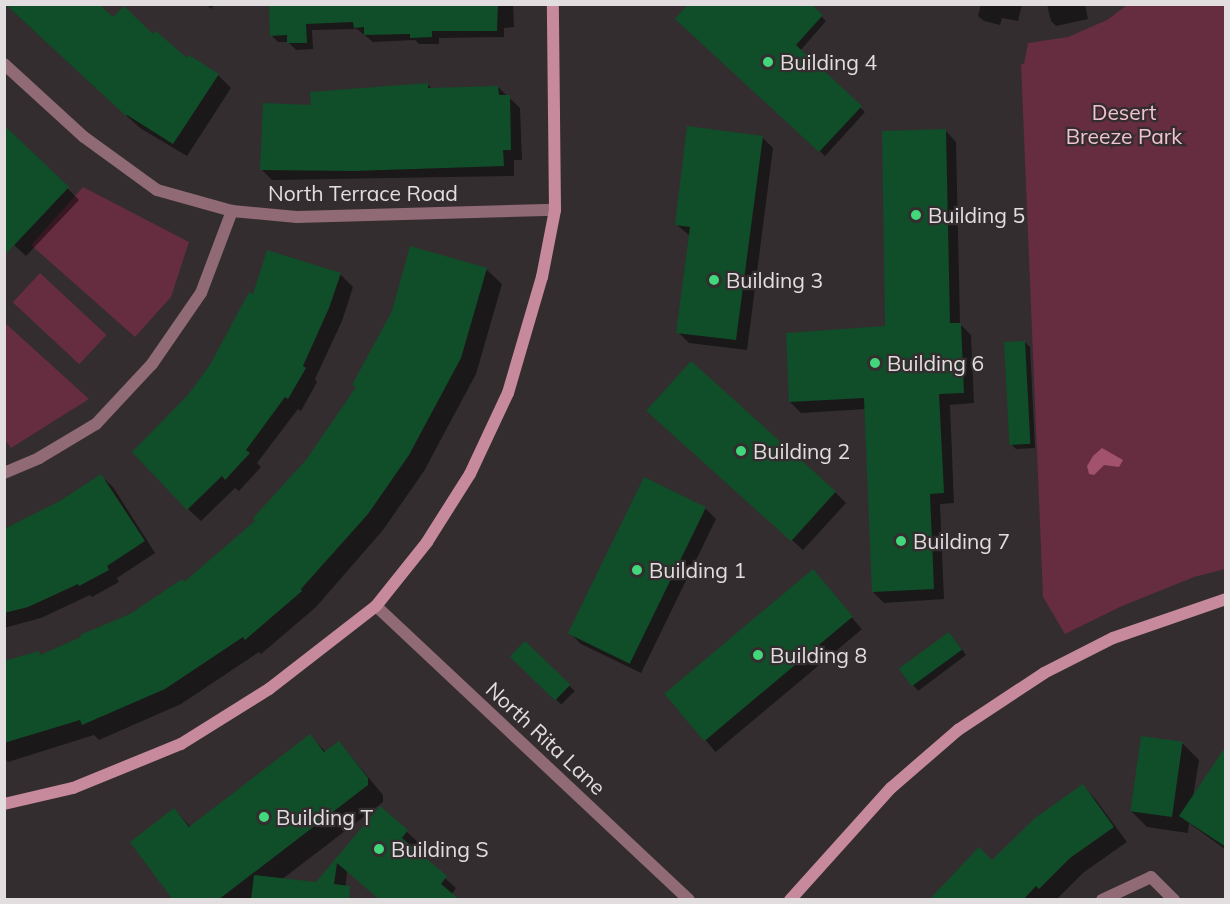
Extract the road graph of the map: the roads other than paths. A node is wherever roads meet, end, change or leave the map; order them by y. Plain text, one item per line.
1 (553, 4) edge
2 (4, 63) edge
3 (555, 210) junction
4 (232, 211) junction
5 (4, 473) edge
6 (1226, 599) edge
7 (376, 606) junction
8 (4, 804) edge
9 (689, 900) edge
10 (790, 900) edge
11 (1102, 900) edge
12 (1174, 900) edge

1 - 3 street
2 - 4 street, North Terrace Road
3 - 4 street, North Terrace Road
3 - 7 street
4 - 5 street
6 - 10 street
7 - 8 street
7 - 9 street, North Rita Lane
11 - 12 street

